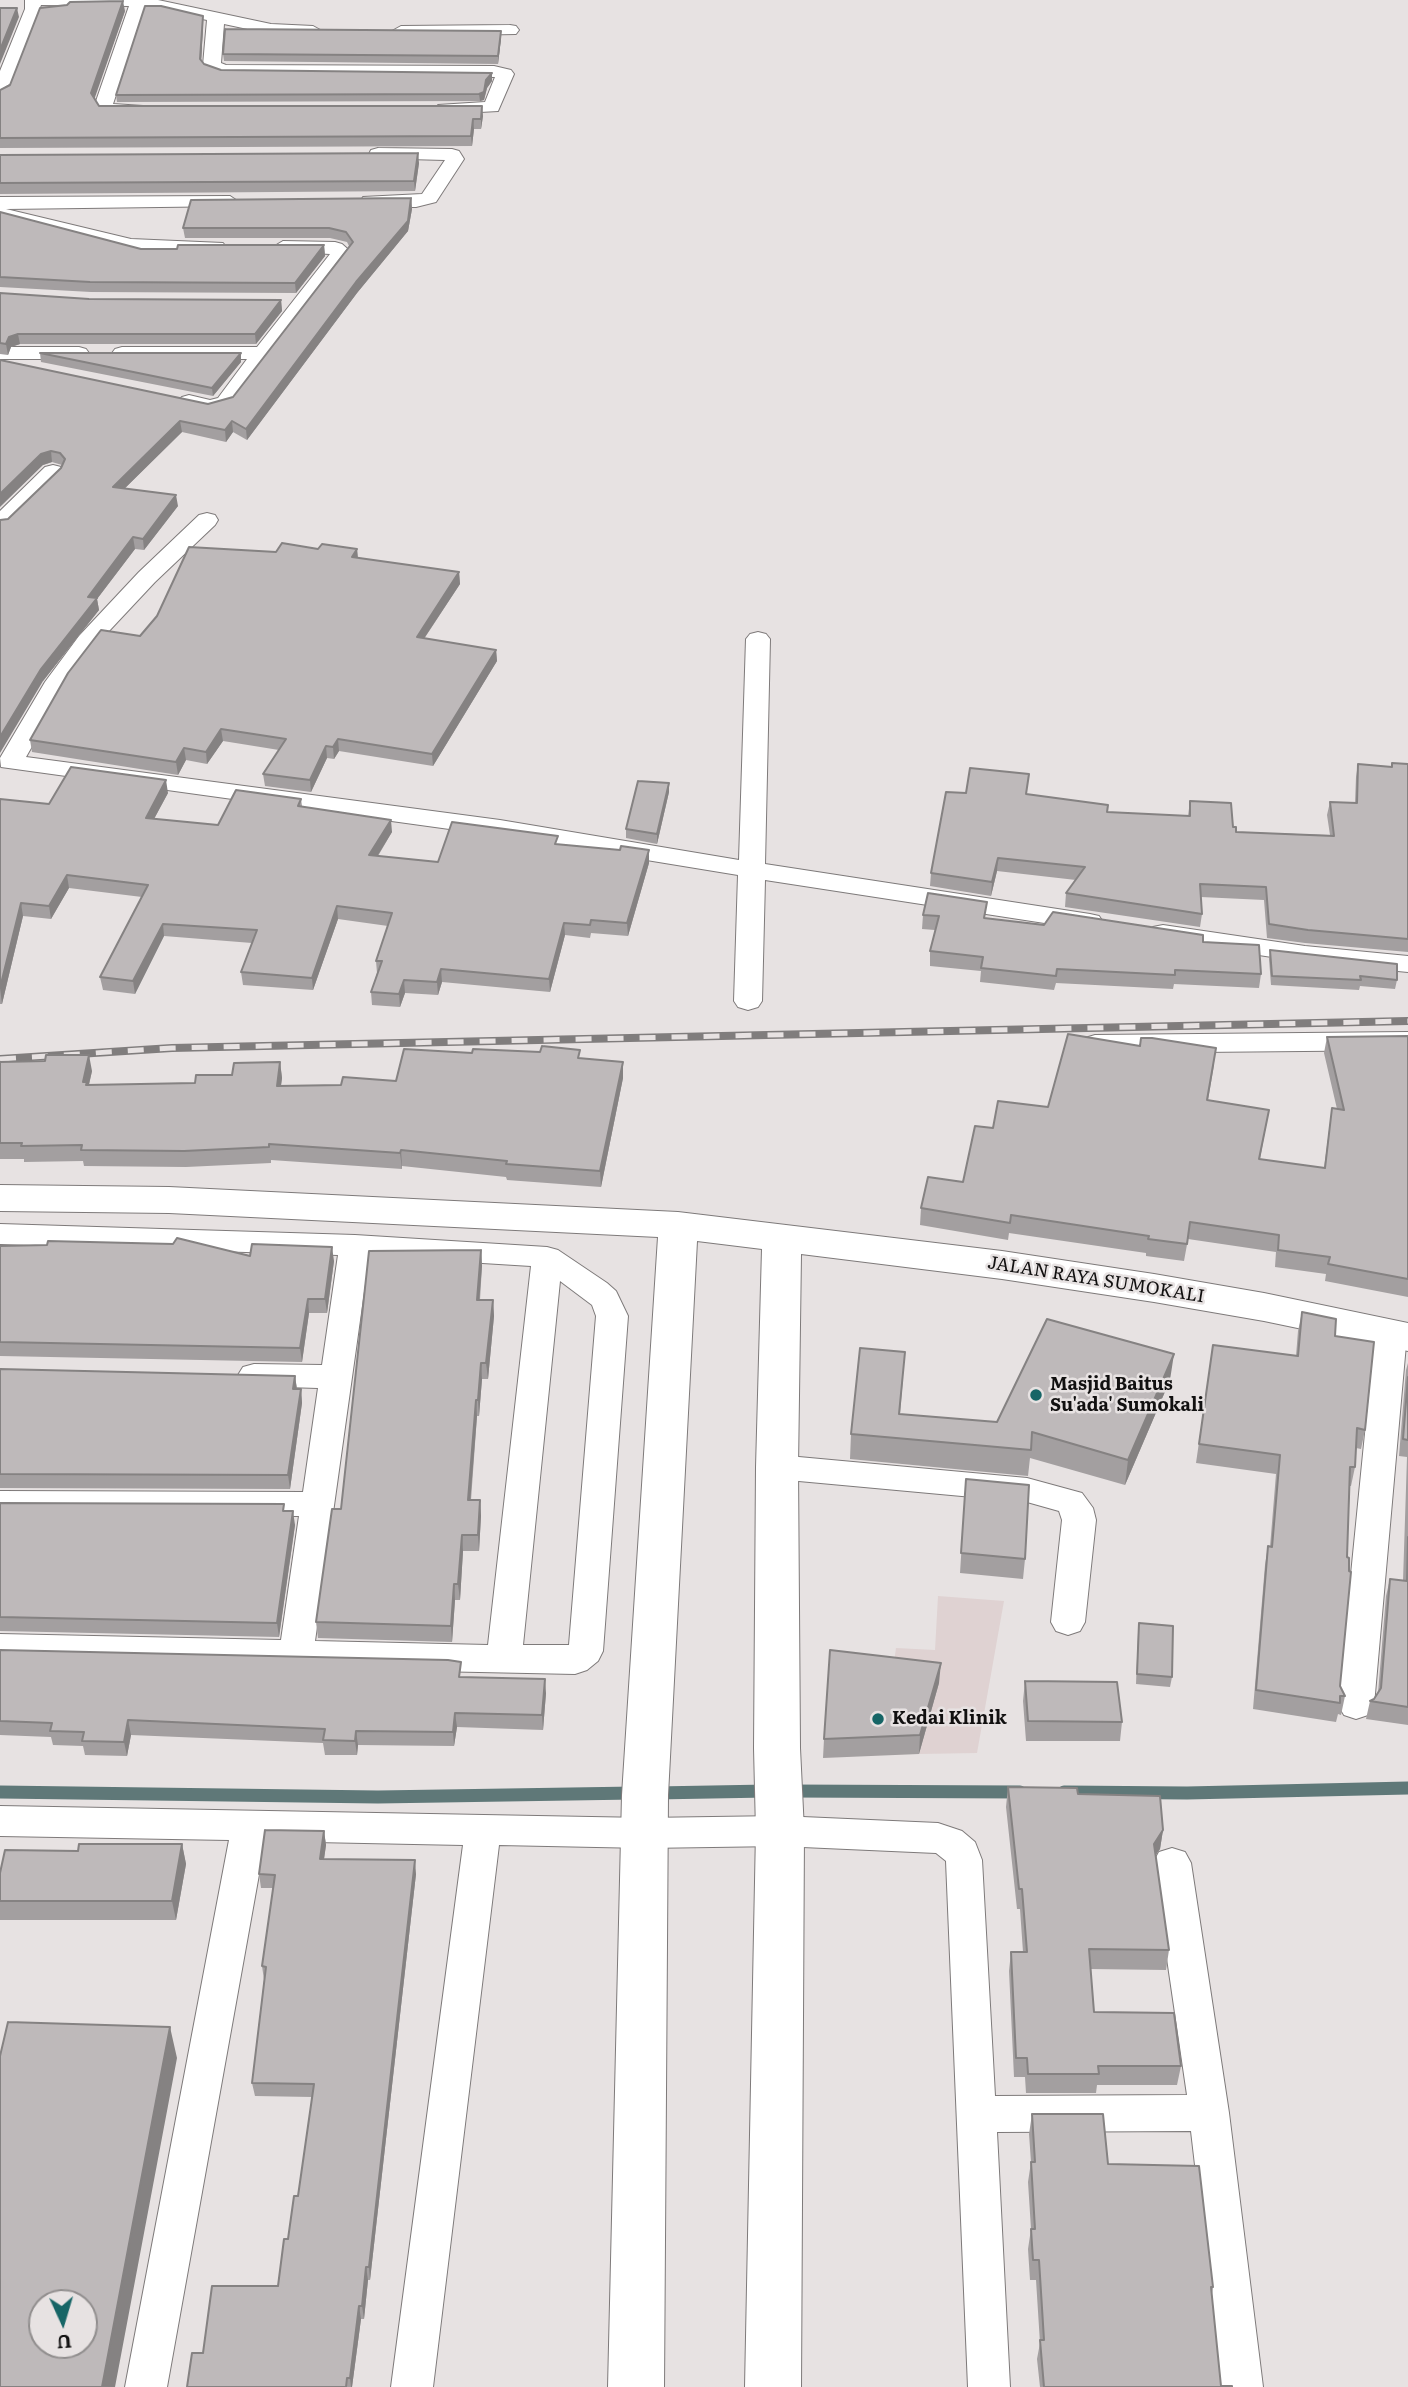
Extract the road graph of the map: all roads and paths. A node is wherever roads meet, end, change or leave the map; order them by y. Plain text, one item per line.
1 (35, 3) edge
2 (138, 4) edge
3 (11, 9) edge
4 (216, 17) junction
5 (510, 30) dead end
6 (332, 31) edge
7 (387, 31) edge
8 (0, 94) edge
9 (426, 109) edge
10 (163, 111) edge
11 (360, 154) edge
12 (349, 201) edge
13 (176, 202) junction
14 (243, 202) edge
15 (0, 203) edge
16 (0, 213) edge
17 (163, 247) junction
18 (233, 247) edge
19 (261, 247) edge
20 (274, 302) edge
21 (300, 302) junction
22 (0, 353) edge
23 (261, 353) junction
24 (0, 362) edge
25 (52, 373) edge
26 (171, 397) edge
27 (53, 472) edge
28 (207, 520) dead end
29 (0, 523) edge
30 (758, 639) dead end
31 (3, 767) edge
32 (753, 870) junction
33 (1112, 925) edge
34 (1139, 929) edge
35 (1408, 964) edge
36 (748, 1001) dead end
37 (1408, 1041) edge
38 (1096, 1044) edge
39 (0, 1198) edge
40 (509, 1217) junction
41 (678, 1225) junction
42 (0, 1234) edge
43 (782, 1236) junction
44 (355, 1245) junction
45 (504, 1255) junction
46 (547, 1257) junction
47 (1400, 1335) edge
48 (222, 1374) edge
49 (334, 1377) junction
50 (777, 1467) junction
51 (0, 1503) edge
52 (318, 1504) junction
53 (1068, 1622) dead end
54 (0, 1648) edge
55 (296, 1653) junction
56 (504, 1659) junction
57 (1356, 1705) dead end
58 (779, 1792) junction
59 (645, 1814) junction
60 (0, 1821) edge
61 (250, 1825) junction
62 (483, 1829) junction
63 (1172, 1863) dead end
64 (1209, 2113) junction
65 (974, 2114) junction
66 (146, 2387) edge
67 (412, 2387) edge
68 (636, 2387) edge
69 (773, 2387) edge
70 (989, 2387) edge
71 (1242, 2387) edge

1 - 2 street
1 - 3 street
1 - 8 street
2 - 4 street
2 - 10 street
4 - 6 street
4 - 9 street
5 - 7 street
11 - 12 street
13 - 14 street
13 - 15 street
13 - 17 street
16 - 17 street
17 - 18 street
19 - 21 street
20 - 21 street
21 - 23 street
22 - 23 street
23 - 26 street
24 - 25 street
27 - 29 street
28 - 31 street
30 - 32 street
31 - 32 street
32 - 33 street
32 - 36 street
34 - 35 street
37 - 38 street
39 - 40 main road, JALAN RAYA SUMOKALI
40 - 41 main road, JALAN RAYA SUMOKALI
40 - 45 street
41 - 43 main road, JALAN RAYA SUMOKALI
41 - 59 main road
42 - 44 street
43 - 47 main road, JALAN RAYA SUMOKALI
43 - 50 main road
44 - 45 street
44 - 49 street
45 - 46 street
46 - 56 street
46 - 56 street
47 - 57 street
48 - 49 street
49 - 52 street
50 - 53 street
50 - 58 main road
51 - 52 street
52 - 55 street
54 - 55 street
55 - 56 street
58 - 59 street
58 - 65 street
58 - 69 main road
59 - 62 street
59 - 68 main road
60 - 61 street
61 - 62 street
61 - 66 street
62 - 67 street
63 - 64 street
64 - 65 street
64 - 71 street
65 - 70 street

